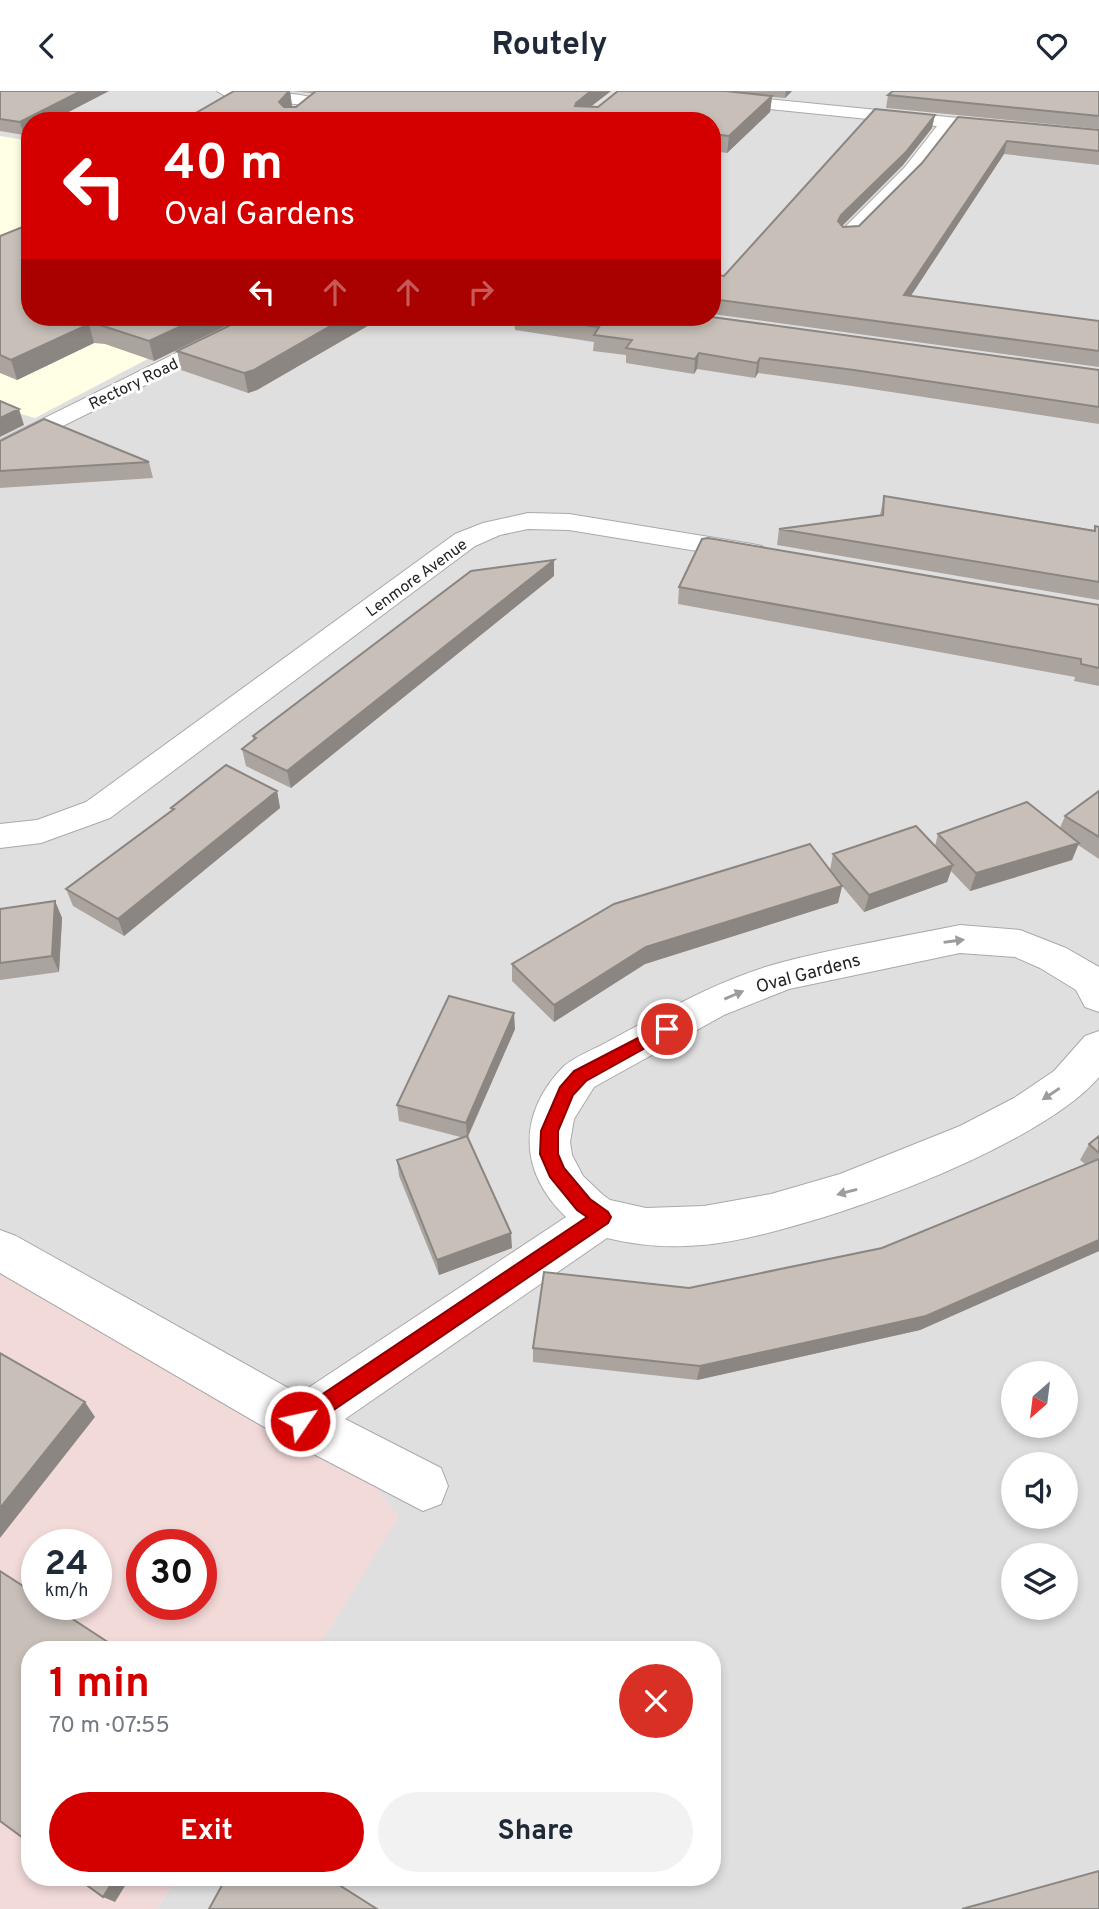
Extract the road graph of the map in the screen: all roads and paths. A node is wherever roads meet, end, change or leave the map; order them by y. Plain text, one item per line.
1 (225, 91) edge
2 (640, 91) edge
3 (300, 112) edge
4 (950, 121) junction
5 (1099, 137) edge
6 (848, 235) edge
7 (247, 326) edge
8 (0, 450) edge
9 (776, 556) edge
10 (0, 836) edge
11 (1096, 984) edge
12 (1099, 1047) edge
13 (602, 1217) junction
14 (0, 1250) edge
15 (300, 1421) junction
16 (423, 1486) dead end

1 - 3 street
2 - 4 street
4 - 5 street
4 - 6 street
7 - 8 street, Rectory Road
9 - 10 street, Lenmore Avenue
13 -> 11 street, Oval Gardens
12 -> 13 street, Oval Gardens
13 - 15 street
14 - 15 street
15 - 16 street

